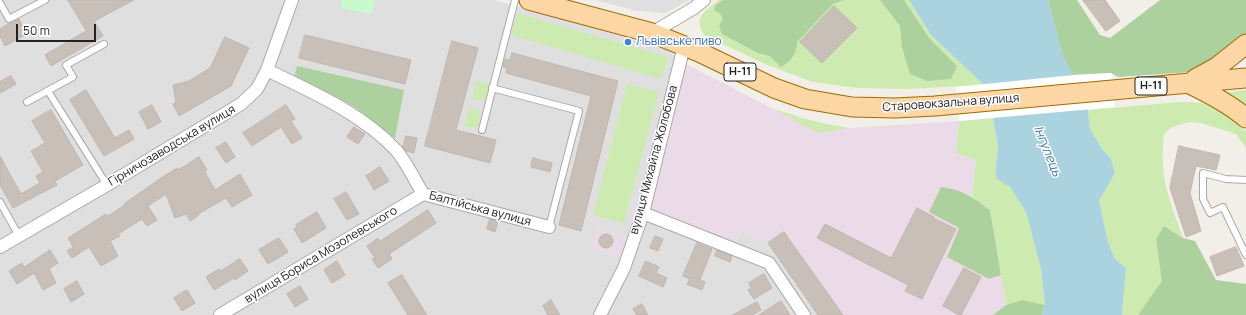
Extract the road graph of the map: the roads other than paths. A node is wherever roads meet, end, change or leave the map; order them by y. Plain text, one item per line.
1 (45, 0) edge
2 (292, 0) edge
3 (515, 0) edge
4 (529, 0) edge
5 (704, 0) edge
6 (0, 2) edge
7 (553, 3) edge
8 (652, 33) junction
9 (104, 44) dead end
10 (1246, 44) edge
11 (684, 46) junction
12 (267, 70) junction
13 (1246, 78) edge
14 (1188, 83) junction
15 (492, 88) junction
16 (48, 90) junction
17 (27, 102) dead end
18 (1246, 118) edge
19 (482, 130) dead end
20 (1246, 180) edge
21 (107, 186) junction
22 (423, 194) junction
23 (0, 202) edge
24 (643, 213) junction
25 (549, 227) joint
26 (19, 236) junction
27 (0, 247) edge
28 (1246, 255) edge
29 (220, 315) edge
30 (600, 315) edge
31 (804, 315) edge

1 - 6 lane
2 - 12 street, Гірничозаводська вулиця
3 - 15 lane
4 - 7 main road, Старовокзальна вулиця / Н-11
5 - 8 street
7 - 8 main road, Старовокзальна вулиця / Н-11
8 - 11 main road, Старовокзальна вулиця / Н-11
9 - 16 lane
10 - 14 main road
11 - 14 main road, Старовокзальна вулиця / Н-11
11 - 24 street, вулиця Михайла Жолобова
12 - 21 street, Гірничозаводська вулиця
12 - 22 street, Балтійська вулиця
13 - 14 main road, Старовокзальна вулиця / Н-11
14 - 18 main road
15 - 19 lane
15 - 25 lane
16 - 17 lane
16 - 21 lane
20 - 28 lane
21 - 26 street, Гірничозаводська вулиця
22 - 25 street, Балтійська вулиця
22 - 29 street, вулиця Бориса Мозолевського
23 - 26 lane
24 - 30 street, вулиця Михайла Жолобова
24 - 31 street
26 - 27 street, Гірничозаводська вулиця

